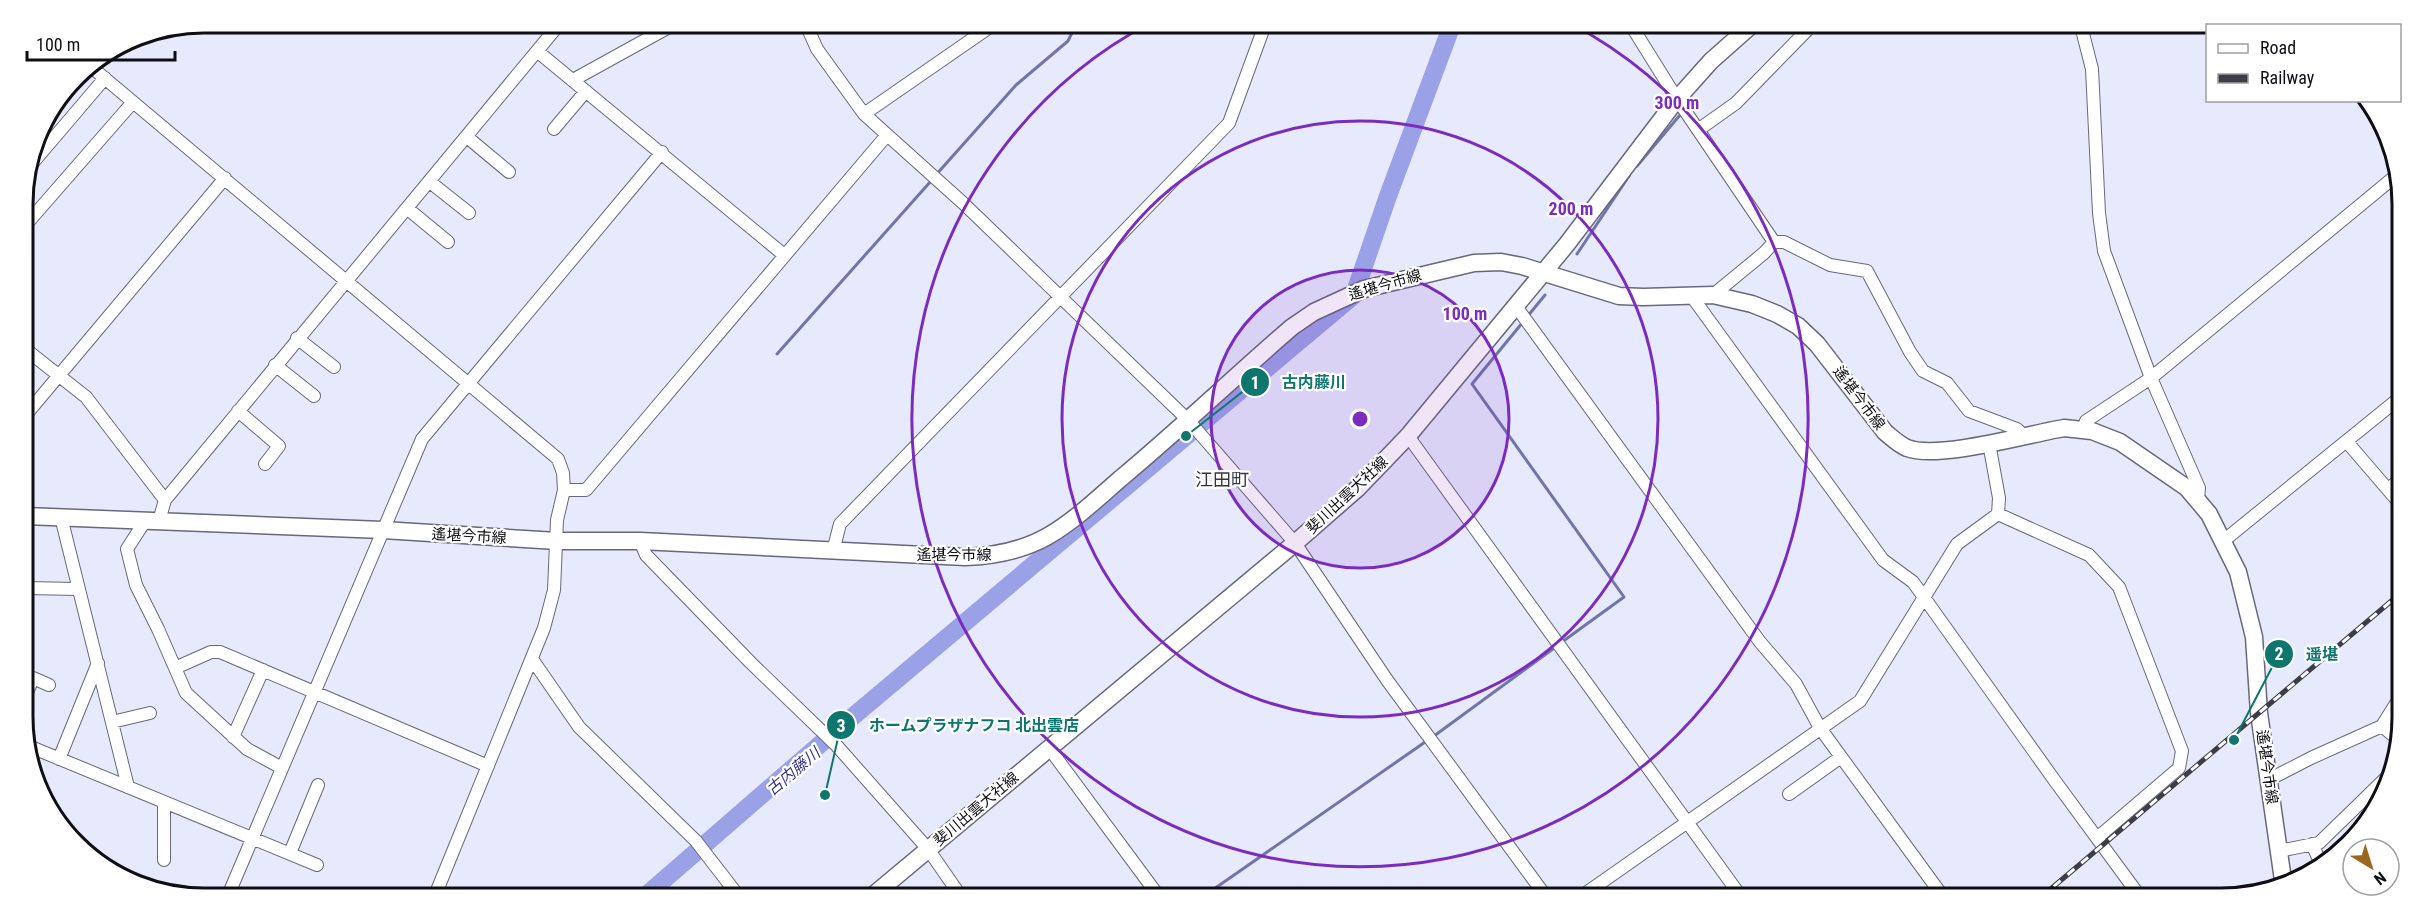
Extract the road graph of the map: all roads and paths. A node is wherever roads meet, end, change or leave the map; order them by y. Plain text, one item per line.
1 (552, 33) edge
2 (658, 33) edge
3 (810, 33) edge
4 (981, 33) edge
5 (1262, 33) edge
6 (1636, 33) edge
7 (1743, 33) edge
8 (1804, 33) edge
9 (2083, 33) edge
10 (537, 51) junction
11 (96, 71) edge
12 (105, 78) junction
13 (573, 80) junction
14 (586, 91) junction
15 (1677, 99) junction
16 (133, 102) junction
17 (864, 114) junction
18 (554, 129) dead end
19 (1698, 130) junction
20 (887, 135) junction
21 (467, 137) junction
22 (662, 152) junction
23 (41, 153) edge
24 (509, 172) dead end
25 (225, 178) junction
26 (2391, 180) edge
27 (430, 182) junction
28 (408, 209) junction
29 (469, 213) dead end
30 (33, 217) edge
31 (448, 242) dead end
32 (1774, 242) junction
33 (784, 255) junction
34 (1544, 272) junction
35 (348, 282) junction
36 (1690, 294) junction
37 (1713, 295) junction
38 (1059, 296) junction
39 (1515, 305) junction
40 (297, 338) junction
41 (33, 355) edge
42 (275, 365) junction
43 (334, 368) dead end
44 (59, 377) junction
45 (2151, 378) junction
46 (468, 383) junction
47 (314, 396) dead end
48 (2392, 404) edge
49 (33, 407) edge
50 (238, 411) junction
51 (1189, 421) junction
52 (2083, 429) junction
53 (2023, 435) junction
54 (1408, 436) junction
55 (2347, 442) junction
56 (1989, 443) junction
57 (265, 464) dead end
58 (2392, 486) edge
59 (2388, 489) junction
60 (564, 490) junction
61 (2392, 494) edge
62 (2199, 499) junction
63 (165, 500) junction
64 (1998, 514) junction
65 (33, 516) edge
66 (61, 517) junction
67 (152, 521) junction
68 (383, 530) junction
69 (557, 541) junction
70 (640, 541) junction
71 (2222, 542) junction
72 (1295, 543) junction
73 (833, 551) junction
74 (33, 588) edge
75 (78, 589) junction
76 (1924, 596) junction
77 (532, 659) junction
78 (98, 663) junction
79 (175, 668) junction
80 (262, 670) junction
81 (33, 678) edge
82 (49, 685) dead end
83 (314, 693) junction
84 (2392, 710) edge
85 (150, 713) dead end
86 (112, 722) junction
87 (2382, 726) junction
88 (1820, 728) junction
89 (2391, 734) edge
90 (233, 737) junction
91 (1049, 748) junction
92 (36, 749) edge
93 (1841, 757) junction
94 (59, 759) junction
95 (488, 765) junction
96 (282, 768) junction
97 (2268, 780) junction
98 (318, 785) dead end
99 (128, 787) junction
100 (1789, 794) dead end
101 (2370, 800) edge
102 (164, 802) junction
103 (1687, 822) junction
104 (254, 838) junction
105 (2097, 838) junction
106 (2312, 844) junction
107 (928, 849) junction
108 (2279, 851) junction
109 (290, 853) junction
110 (2318, 857) edge
111 (164, 860) dead end
112 (317, 865) dead end
113 (2282, 876) edge
114 (232, 888) edge
115 (438, 888) edge
116 (732, 888) edge
117 (882, 888) edge
118 (955, 888) edge
119 (1153, 888) edge
120 (1540, 888) edge
121 (1593, 888) edge
122 (1735, 888) edge
123 (1937, 888) edge
124 (2134, 888) edge

1 - 10 street
2 - 13 street
3 - 17 street
4 - 17 street
5 - 38 street
6 - 15 street
7 - 15 main road, 斐川出雲大社線
8 - 19 street
9 - 45 street
10 - 13 street
10 - 21 street
11 - 12 street
12 - 16 street
12 - 23 street
13 - 14 street
14 - 18 street
14 - 22 street
15 - 19 street
15 - 34 main road, 斐川出雲大社線
16 - 25 street
16 - 30 street
17 - 20 street
19 - 32 street
20 - 33 street
20 - 38 street
21 - 24 street
21 - 27 street
22 - 33 street
22 - 46 street
25 - 35 street
25 - 44 street
26 - 45 street
27 - 28 street
27 - 29 street
28 - 31 street
28 - 35 street
32 - 37 street
32 - 53 street
33 - 60 street
34 - 36 main road, 遙堪今市線
34 - 39 main road, 斐川出雲大社線
34 - 51 main road, 遙堪今市線
35 - 40 street
35 - 46 street
36 - 37 main road, 遙堪今市線
36 - 76 street
37 - 56 main road, 遙堪今市線
38 - 51 street
38 - 73 street
39 - 54 main road, 斐川出雲大社線
39 - 88 street
40 - 42 street
40 - 43 street
41 - 44 street
42 - 47 street
42 - 50 street
44 - 49 street
44 - 63 street
45 - 52 street
45 - 62 street
46 - 60 street
46 - 68 street
48 - 55 street
50 - 57 street
50 - 63 street
51 - 72 street
51 - 73 main road, 遙堪今市線
52 - 53 main road, 遙堪今市線
52 - 62 main road, 遙堪今市線
53 - 56 main road, 遙堪今市線
54 - 72 main road, 斐川出雲大社線
54 - 103 street
55 - 59 street
55 - 71 street
56 - 64 street
58 - 59 street
59 - 61 street
60 - 69 street
62 - 71 main road, 遙堪今市線
63 - 67 street
64 - 76 street
64 - 105 street
65 - 66 main road, 遙堪今市線
66 - 67 main road, 遙堪今市線
66 - 75 street
67 - 68 main road, 遙堪今市線
67 - 79 street
68 - 69 main road, 遙堪今市線
68 - 83 street
69 - 70 main road, 遙堪今市線
69 - 77 street
70 - 73 main road, 遙堪今市線
70 - 107 street
71 - 97 main road, 遙堪今市線
72 - 91 main road, 斐川出雲大社線
72 - 120 street
74 - 75 street
75 - 78 street
76 - 88 street
76 - 105 street
77 - 95 street
77 - 116 street
78 - 86 street
78 - 94 street
79 - 80 street
79 - 90 street
80 - 83 street
80 - 90 street
81 - 82 street
83 - 95 street
83 - 96 street
84 - 87 street
85 - 86 street
86 - 99 street
87 - 89 street
87 - 97 street
88 - 93 street
88 - 103 street
90 - 96 street
91 - 107 main road, 斐川出雲大社線
91 - 119 street
92 - 94 street
93 - 100 street
93 - 123 street
94 - 99 street
95 - 115 street
96 - 104 street
97 - 108 main road, 遙堪今市線
98 - 109 street
99 - 102 street
101 - 106 street
102 - 104 street
102 - 111 street
103 - 121 street
103 - 122 street
104 - 109 street
104 - 114 street
105 - 124 street
106 - 108 street
106 - 110 street
107 - 117 main road, 斐川出雲大社線
107 - 118 street
108 - 113 main road, 遙堪今市線
109 - 112 street

